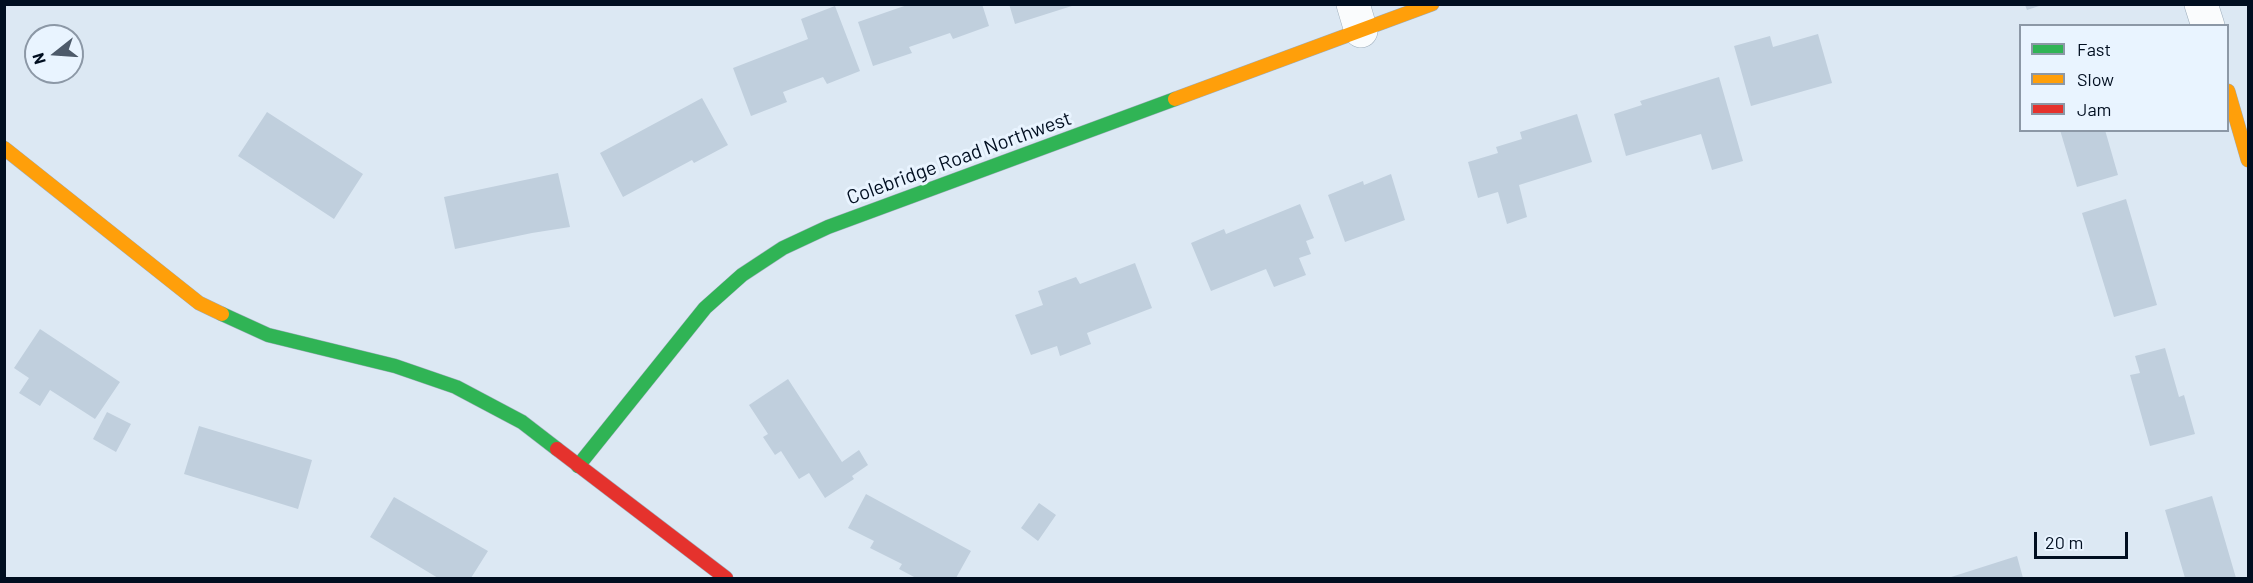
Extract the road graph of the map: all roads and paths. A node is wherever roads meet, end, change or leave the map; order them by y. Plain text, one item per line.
1 (1432, 4) edge
2 (2201, 4) edge
3 (1357, 18) edge
4 (2207, 24) edge
5 (2229, 94) edge
6 (4, 148) edge
7 (2248, 160) edge
8 (578, 466) junction
9 (726, 579) edge

1 - 3 street, Colebridge Road Northwest
2 - 4 street
3 - 8 street, Colebridge Road Northwest
5 - 7 street
6 - 8 street
8 - 9 street

